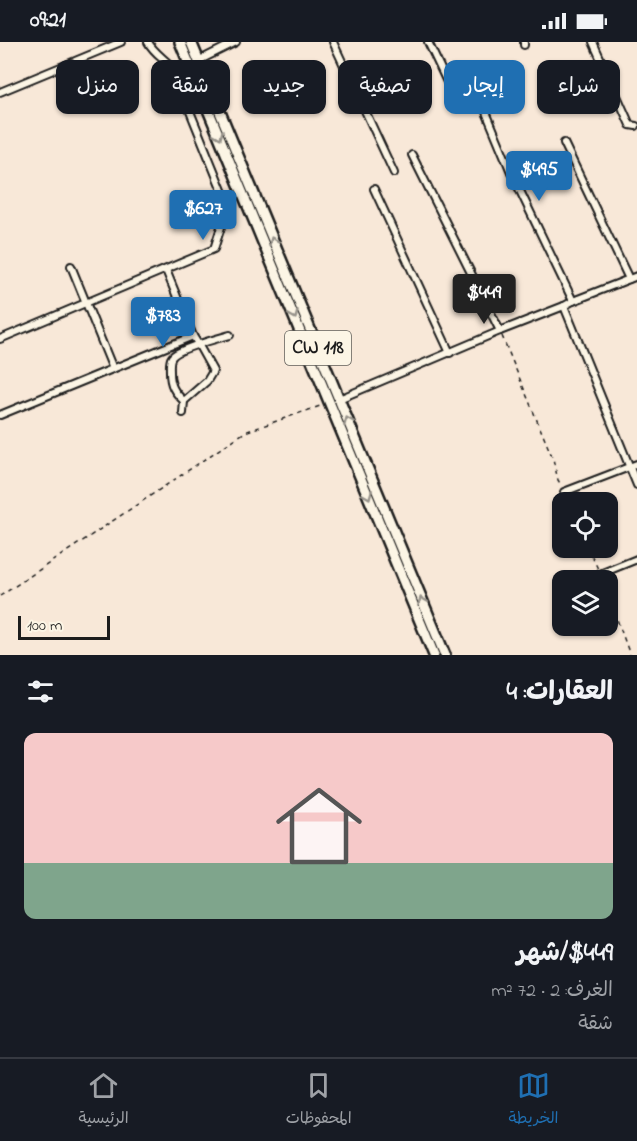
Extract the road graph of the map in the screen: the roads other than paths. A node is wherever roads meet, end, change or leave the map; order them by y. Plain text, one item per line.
1 (121, 42) edge
2 (148, 42) edge
3 (180, 42) edge
4 (191, 42) edge
5 (236, 42) edge
6 (333, 42) edge
7 (428, 42) edge
8 (593, 42) edge
9 (198, 60) edge
10 (200, 60) edge
11 (444, 76) edge
12 (0, 92) edge
13 (219, 114) edge
14 (487, 114) edge
15 (636, 126) edge
16 (564, 143) dead end
17 (412, 155) dead end
18 (394, 173) dead end
19 (374, 189) dead end
20 (71, 266) dead end
21 (166, 270) junction
22 (637, 276) edge
23 (629, 279) junction
24 (573, 301) junction
25 (86, 303) junction
26 (564, 306) junction
27 (500, 331) junction
28 (230, 335) dead end
29 (193, 336) junction
30 (0, 339) edge
31 (198, 344) junction
32 (450, 353) junction
33 (113, 369) junction
34 (184, 401) junction
35 (335, 401) junction
36 (183, 413) dead end
37 (0, 415) edge
38 (637, 464) edge
39 (629, 467) junction
40 (637, 485) edge
41 (564, 492) dead end
42 (637, 559) edge
43 (610, 570) edge
44 (434, 655) edge
45 (445, 655) edge

1 - 12 street
2 - 21 street
3 -> 35 highway, CW 118
4 - 9 highway, CW 118
5 - 10 street
6 - 18 street
7 - 11 street
8 - 15 street
35 -> 13 highway, CW 118
14 - 24 street
16 - 23 street
17 - 27 street
19 - 32 street
20 - 25 street
21 - 25 street
21 - 29 street
22 - 23 street
23 - 24 street
24 - 26 street
25 - 30 street
25 - 33 street
26 - 27 street
26 - 39 street
27 - 32 street
28 - 31 street
29 - 31 street
29 - 33 street
31 - 34 street
31 - 34 street
32 - 35 street
33 - 37 street
34 - 36 street
35 -> 44 highway, CW 118
45 -> 35 highway, CW 118
38 - 39 street
39 - 40 street
39 - 41 street
42 - 43 street

